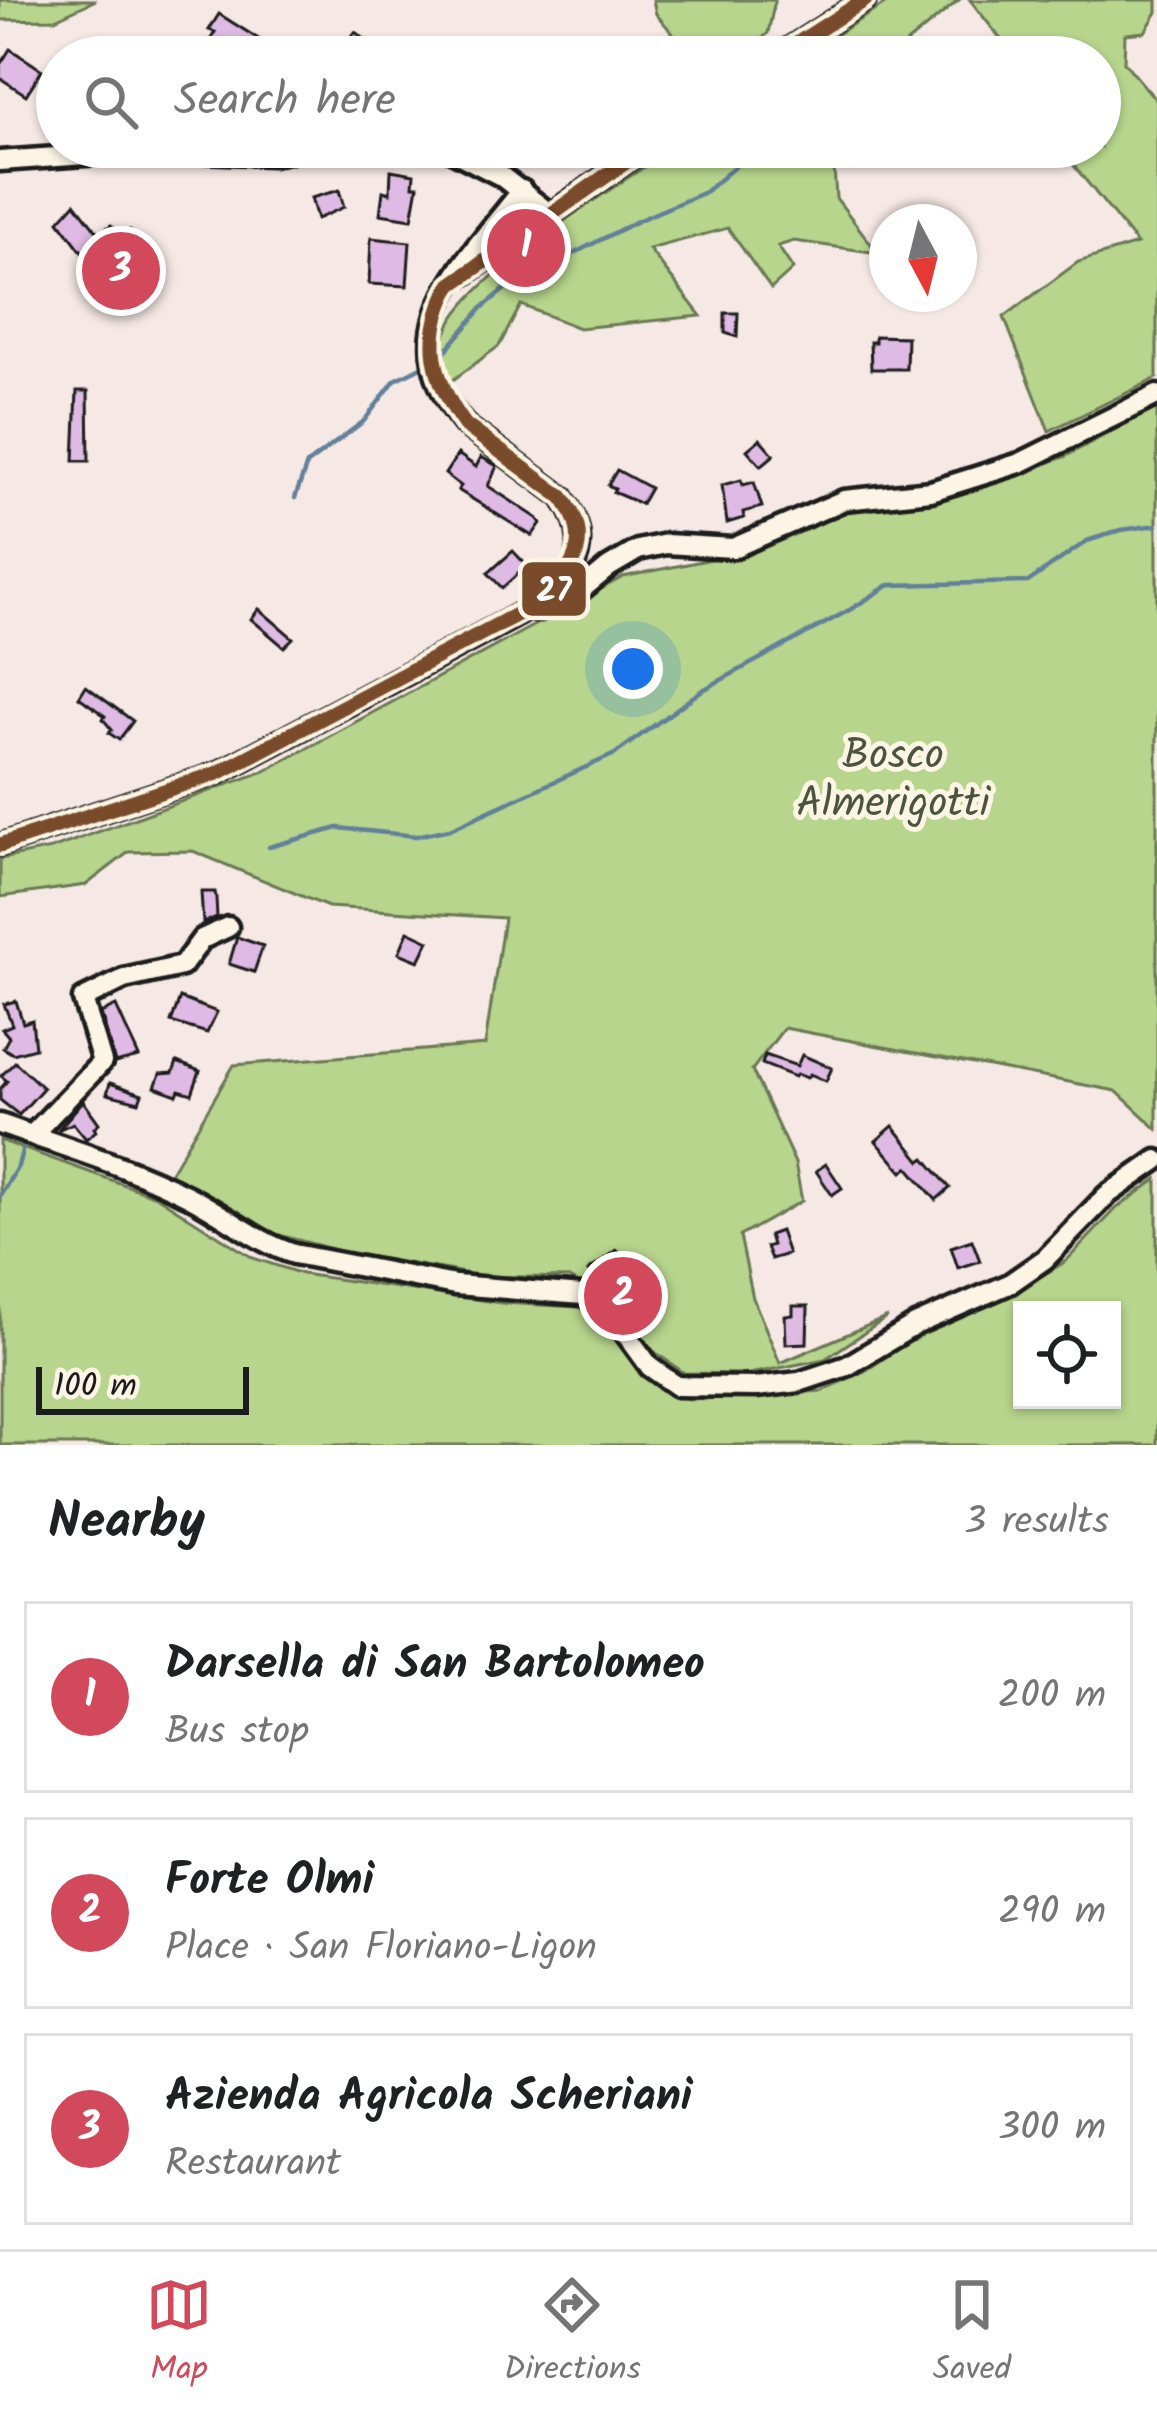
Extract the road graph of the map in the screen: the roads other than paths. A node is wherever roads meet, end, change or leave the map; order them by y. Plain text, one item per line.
1 (865, 0) edge
2 (809, 36) edge
3 (36, 157) edge
4 (0, 160) edge
5 (482, 168) edge
6 (616, 168) edge
7 (522, 190) junction
8 (549, 213) junction
9 (451, 285) junction
10 (1157, 395) edge
11 (520, 614) junction
12 (0, 844) edge
13 (228, 927) dead end
14 (0, 1124) edge
15 (33, 1133) junction
16 (1157, 1160) edge

1 - 2 street
3 - 4 street
5 - 7 street
6 - 8 street
7 - 8 street
7 - 9 street
8 - 9 street
9 - 11 street
10 - 11 street
11 - 12 street
13 - 15 street
14 - 15 street
15 - 16 street

